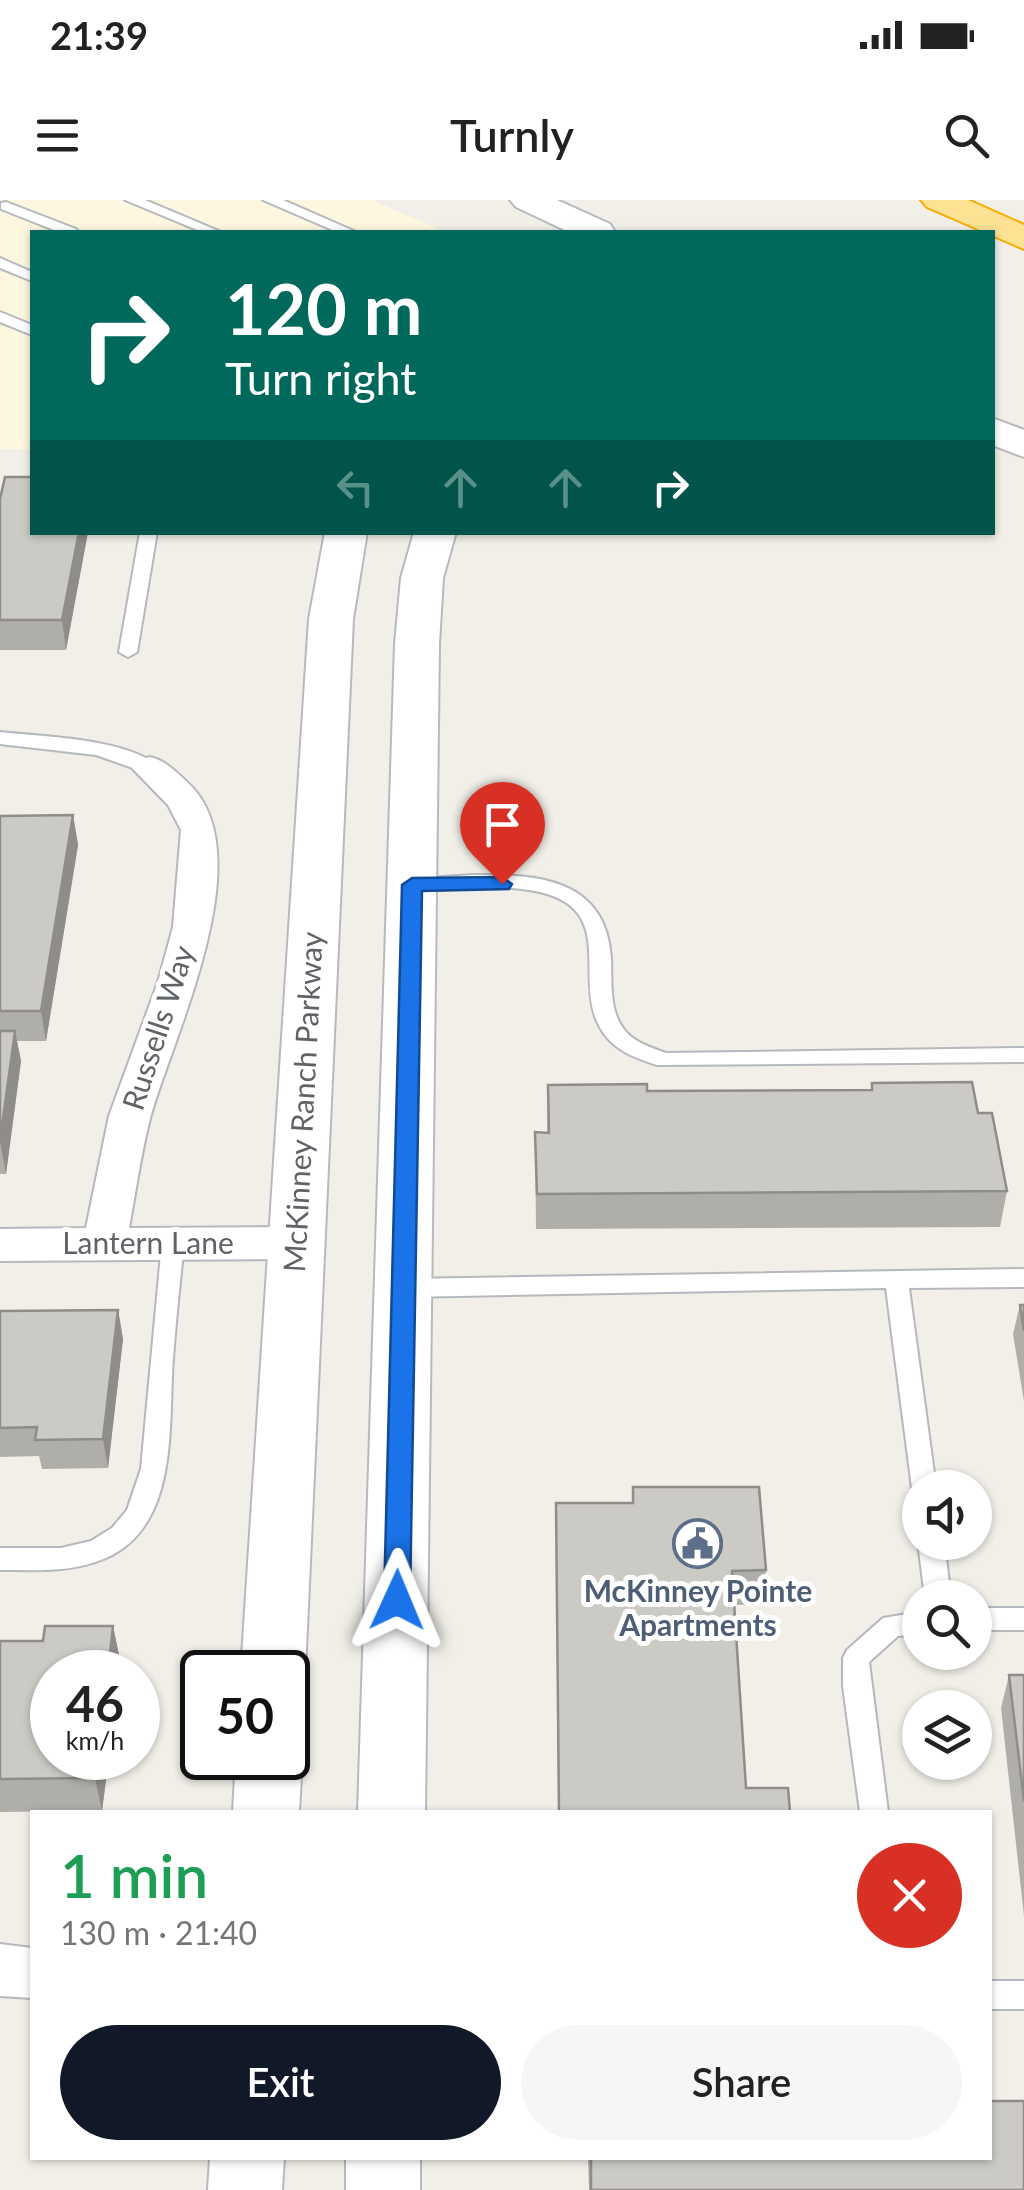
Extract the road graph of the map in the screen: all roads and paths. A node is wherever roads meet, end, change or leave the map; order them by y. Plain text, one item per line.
1 (132, 200) edge
2 (270, 200) edge
3 (528, 200) edge
4 (939, 200) edge
5 (8, 205) edge
6 (66, 230) edge
7 (209, 230) edge
8 (345, 230) edge
9 (592, 230) edge
10 (1024, 238) edge
11 (4, 267) edge
12 (30, 275) edge
13 (0, 317) edge
14 (30, 329) edge
15 (995, 431) edge
16 (1024, 445) edge
17 (148, 535) edge
18 (345, 535) edge
19 (409, 535) edge
20 (434, 535) edge
21 (418, 608) junction
22 (128, 652) dead end
23 (0, 738) edge
24 (150, 768) joint
25 (412, 885) junction
26 (1024, 1055) edge
27 (173, 1243) junction
28 (296, 1243) junction
29 (104, 1244) junction
30 (0, 1245) edge
31 (1024, 1278) edge
32 (896, 1279) junction
33 (405, 1288) junction
34 (922, 1470) edge
35 (0, 1559) edge
36 (1024, 1619) edge
37 (992, 1620) edge
38 (902, 1625) edge
39 (274, 1650) edge
40 (268, 1780) edge
41 (266, 1810) edge
42 (391, 1810) edge
43 (874, 1810) edge
44 (0, 1970) edge
45 (30, 1973) edge
46 (992, 1995) edge
47 (1024, 1995) edge
48 (247, 2160) edge
49 (383, 2160) edge
50 (245, 2190) edge
51 (382, 2190) edge

1 - 7 lane
2 - 8 lane
3 - 9 main road
4 - 10 highway
5 - 6 lane
11 - 12 lane
13 - 14 lane
15 - 16 main road
17 - 22 lane
18 - 28 main road, McKinney Ranch Parkway
19 - 21 main road
20 - 21 main road
21 - 25 main road
23 - 24 lane
24 - 29 street, Russells Way
25 - 26 lane
25 - 33 main road
27 - 28 street, Lantern Lane
27 - 29 street, Lantern Lane
27 - 35 lane
28 - 39 main road, McKinney Ranch Parkway
29 - 30 street, Lantern Lane
31 - 32 lane
32 - 33 lane
32 - 34 lane
33 - 42 main road
36 - 37 lane
38 - 43 lane
40 - 41 main road
44 - 45 street
46 - 47 lane
48 - 50 main road
49 - 51 main road

